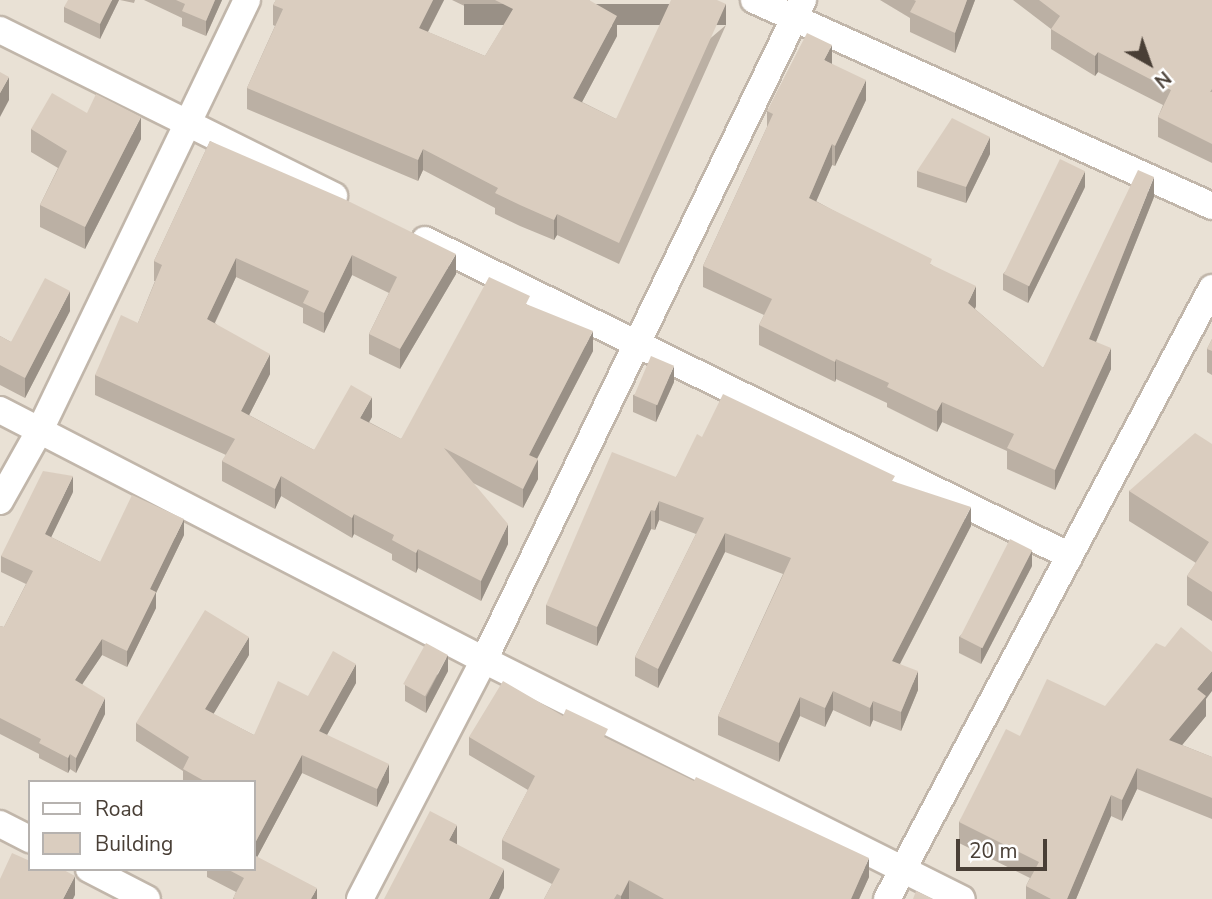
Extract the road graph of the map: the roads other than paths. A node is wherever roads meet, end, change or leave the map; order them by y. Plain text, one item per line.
1 (247, 0) edge
2 (754, 0) edge
3 (799, 9) edge
4 (0, 30) edge
5 (188, 125) junction
6 (1212, 206) edge
7 (362, 210) edge
8 (400, 228) edge
9 (1212, 288) edge
10 (637, 343) junction
11 (0, 410) edge
12 (41, 428) junction
13 (0, 501) edge
14 (1070, 556) junction
15 (484, 660) junction
16 (0, 824) edge
17 (28, 838) edge
18 (901, 867) junction
19 (93, 871) edge
20 (148, 899) edge
21 (360, 899) edge
22 (887, 899) edge
23 (962, 899) edge

1 - 5 street
2 - 3 street
3 - 6 street
3 - 10 street
4 - 5 street
5 - 7 street
5 - 12 street
8 - 10 street
9 - 14 street
10 - 14 street
10 - 15 street
11 - 12 street
12 - 13 street
12 - 15 street
14 - 18 street
15 - 18 street
15 - 21 street
16 - 17 street
18 - 22 street
18 - 23 street
19 - 20 street

